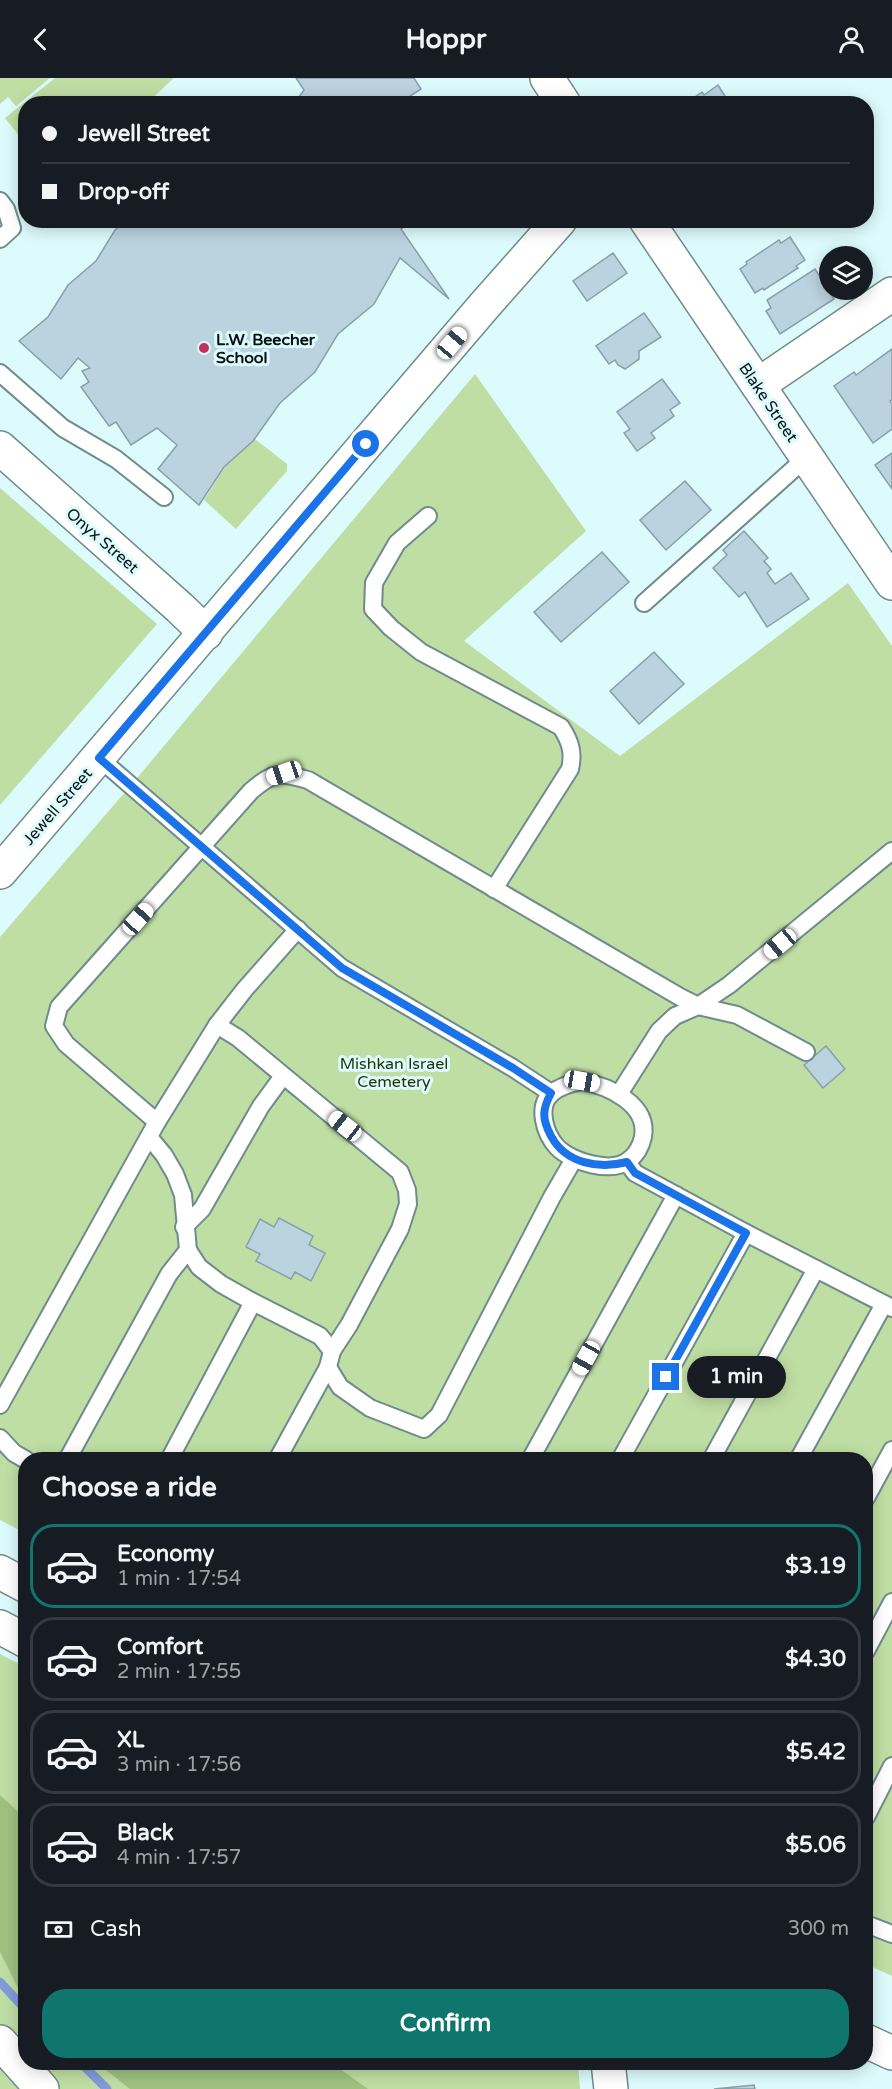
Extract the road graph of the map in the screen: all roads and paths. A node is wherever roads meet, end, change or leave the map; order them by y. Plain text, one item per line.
1 (547, 78) edge
2 (559, 96) edge
3 (0, 201) edge
4 (553, 228) edge
5 (651, 228) edge
6 (0, 239) edge
7 (892, 294) edge
8 (0, 373) edge
9 (758, 385) junction
10 (0, 448) edge
11 (807, 457) junction
12 (164, 497) dead end
13 (428, 516) dead end
14 (892, 583) edge
15 (644, 603) dead end
16 (206, 633) junction
17 (99, 758) junction
18 (202, 848) junction
19 (892, 851) edge
20 (0, 872) edge
21 (494, 889) junction
22 (298, 930) junction
23 (698, 1006) junction
24 (217, 1025) junction
25 (806, 1052) dead end
26 (283, 1076) junction
27 (551, 1093) junction
28 (619, 1094) junction
29 (157, 1122) junction
30 (149, 1137) junction
31 (574, 1159) junction
32 (627, 1162) junction
33 (676, 1195) junction
34 (184, 1227) junction
35 (746, 1233) junction
36 (188, 1250) junction
37 (816, 1269) junction
38 (253, 1302) junction
39 (888, 1306) edge
40 (330, 1359) junction
41 (0, 1405) edge
42 (0, 1438) edge
43 (892, 1450) edge
44 (71, 1452) edge
45 (173, 1452) edge
46 (281, 1452) edge
47 (534, 1452) edge
48 (624, 1452) edge
49 (715, 1452) edge
50 (803, 1452) edge
51 (18, 1455) edge
52 (873, 1485) edge
53 (0, 1572) edge
54 (18, 1582) edge
55 (892, 1602) edge
56 (0, 1627) edge
57 (18, 1637) edge
58 (873, 1638) edge
59 (892, 1766) edge
60 (873, 1803) edge
61 (873, 1927) edge
62 (892, 1934) edge
63 (0, 2042) edge
64 (873, 2044) edge
65 (892, 2053) edge
66 (18, 2062) edge
67 (25, 2070) edge
68 (609, 2070) edge
69 (42, 2089) edge
70 (610, 2089) edge

1 - 2 street
3 - 6 lane
4 - 16 street, Jewell Street
5 - 9 street, Blake Street
7 - 9 street
8 - 12 lane
9 - 11 street, Blake Street
10 - 16 street, Onyx Street
11 - 14 street, Blake Street
11 - 15 lane
13 - 21 lane
16 - 17 street, Jewell Street
17 - 18 lane
17 - 20 street, Jewell Street
18 - 21 lane
18 - 22 lane
18 - 29 lane
19 - 23 lane
21 - 23 lane
22 - 24 lane
22 - 27 lane
23 - 25 lane
23 - 28 lane
24 - 26 lane
24 - 29 lane
26 - 34 lane
26 - 40 lane
27 - 28 lane
27 - 31 lane
28 - 32 lane
29 - 30 lane
30 - 34 lane
30 - 41 lane
31 - 32 lane
31 - 40 lane
32 - 33 lane
33 - 35 lane
33 - 47 lane
34 - 36 lane
35 - 37 lane
35 - 48 lane
36 - 38 lane
36 - 44 lane
37 - 39 lane
37 - 49 lane
38 - 40 lane
38 - 45 lane
39 - 50 lane
40 - 46 lane
42 - 51 lane
43 - 52 lane
53 - 54 street
55 - 58 lane
56 - 57 street
59 - 60 lane
61 - 62 lane
63 - 66 street
64 - 65 street
67 - 69 street
68 - 70 street

